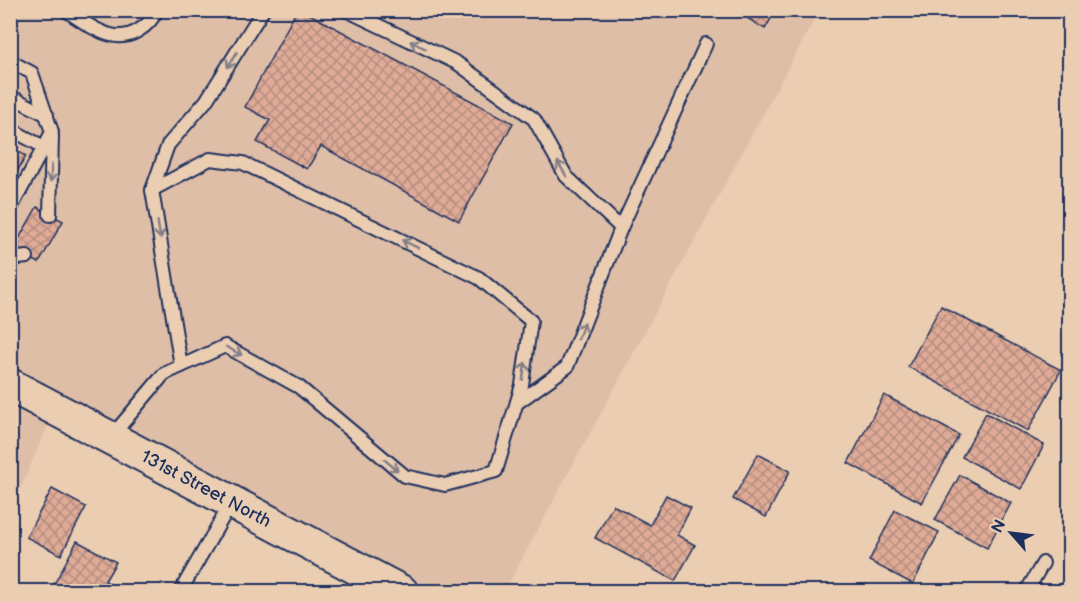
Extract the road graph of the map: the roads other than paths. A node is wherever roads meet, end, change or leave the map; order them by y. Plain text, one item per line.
1 (65, 10) edge
2 (263, 10) edge
3 (346, 10) edge
4 (155, 15) edge
5 (706, 44) dead end
6 (10, 61) edge
7 (10, 96) edge
8 (47, 115) junction
9 (10, 129) edge
10 (52, 132) junction
11 (44, 147) junction
12 (152, 190) junction
13 (10, 210) edge
14 (50, 214) dead end
15 (621, 228) junction
16 (27, 257) dead end
17 (10, 259) edge
18 (181, 366) junction
19 (10, 386) edge
20 (517, 403) junction
21 (110, 438) junction
22 (232, 502) junction
23 (1043, 563) dead end
24 (180, 591) edge
25 (402, 591) edge
26 (1026, 591) edge

1 - 4 lane
2 -> 12 lane
15 -> 3 lane
5 - 15 lane
6 - 8 lane
7 - 8 lane
8 - 10 lane
9 - 11 lane
10 - 11 lane
10 -> 14 lane
11 - 13 lane
12 -> 18 lane
20 -> 12 lane
20 -> 15 lane
16 - 17 lane
18 -> 20 lane
18 - 21 lane
19 - 21 street, 131st Street North
21 - 22 street, 131st Street North
22 - 24 lane
22 - 25 street, 131st Street North
23 - 26 lane

